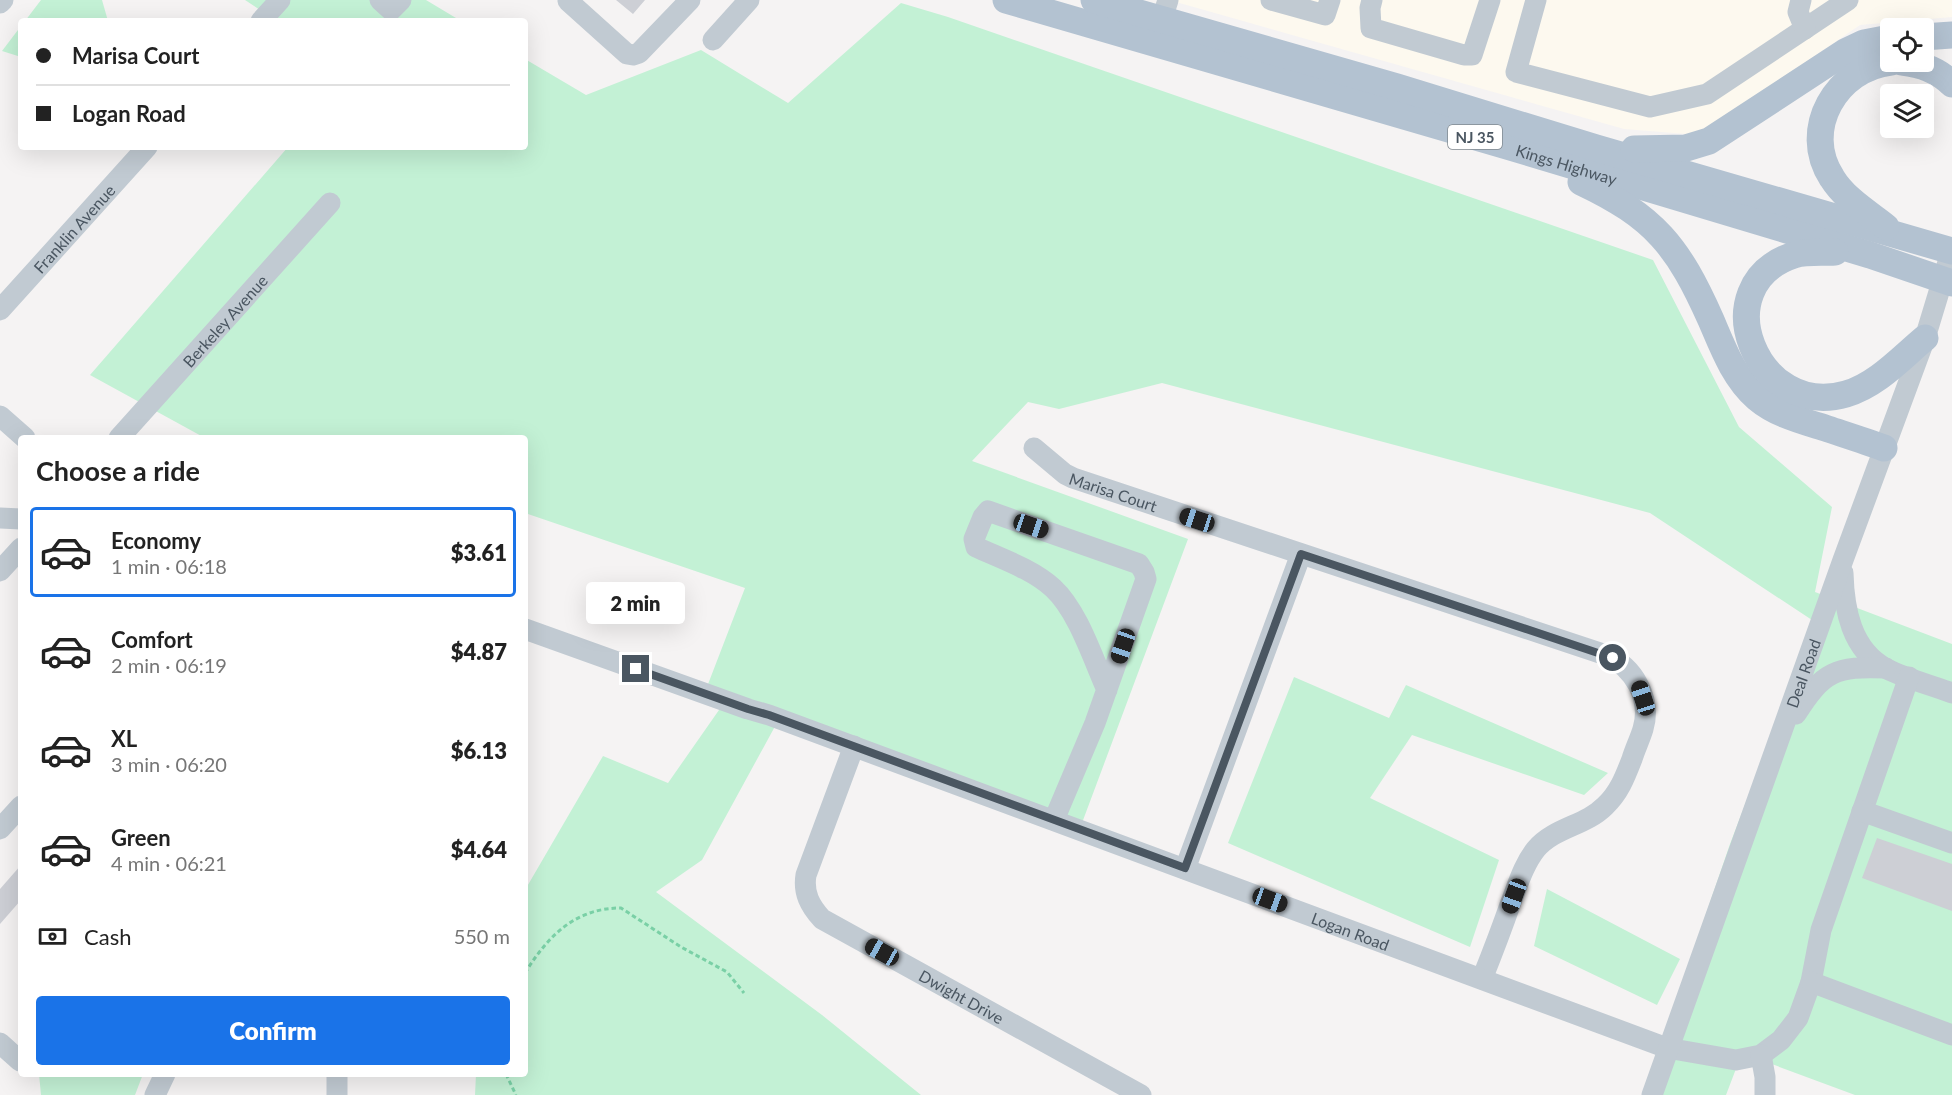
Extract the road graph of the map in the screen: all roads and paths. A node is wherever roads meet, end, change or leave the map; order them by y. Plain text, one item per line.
1 (280, 0) edge
2 (380, 0) edge
3 (401, 0) edge
4 (690, 0) edge
5 (749, 0) edge
6 (1006, 0) edge
7 (1094, 0) edge
8 (1271, 0) edge
9 (1330, 0) edge
10 (1372, 0) edge
11 (1490, 0) edge
12 (1536, 0) edge
13 (1802, 0) edge
14 (1848, 0) edge
15 (568, 1) edge
16 (1152, 8) edge
17 (264, 18) edge
18 (1805, 29) junction
19 (1952, 35) edge
20 (1934, 36) edge
21 (713, 40) dead end
22 (1880, 40) edge
23 (1880, 64) edge
24 (1934, 71) edge
25 (1952, 84) edge
26 (1507, 146) junction
27 (1596, 148) junction
28 (144, 150) edge
29 (330, 203) dead end
30 (1899, 237) junction
31 (1952, 250) edge
32 (1870, 255) junction
33 (1947, 282) edge
34 (0, 310) edge
35 (1925, 338) junction
36 (0, 416) edge
37 (22, 435) edge
38 (122, 435) edge
39 (1034, 448) dead end
40 (1884, 448) junction
41 (0, 518) edge
42 (18, 519) edge
43 (18, 551) edge
44 (1301, 554) junction
45 (1843, 560) junction
46 (0, 571) edge
47 (528, 630) edge
48 (1886, 668) junction
49 (1910, 677) junction
50 (1107, 690) junction
51 (1952, 693) edge
52 (1779, 740) junction
53 (854, 746) junction
54 (1862, 811) junction
55 (1054, 820) junction
56 (1952, 843) edge
57 (1185, 868) junction
58 (528, 969) edge
59 (1482, 979) junction
60 (1811, 982) junction
61 (744, 993) dead end
62 (1952, 1035) edge
63 (0, 1043) edge
64 (1668, 1048) junction
65 (1761, 1055) junction
66 (18, 1059) edge
67 (164, 1077) edge
68 (338, 1077) edge
69 (507, 1077) edge
70 (155, 1095) edge
71 (337, 1095) edge
72 (516, 1095) edge
73 (1141, 1095) edge
74 (1652, 1095) edge
75 (1765, 1095) edge

1 - 17 street
2 - 3 street
4 - 15 street
5 - 21 street
6 - 26 main road, Kings Highway / NJ 35
7 - 16 main road, Kings Highway / NJ 35
8 - 9 street
10 - 11 street
12 - 18 street
13 - 18 street
14 - 18 street
16 - 27 main road, Kings Highway / NJ 35
19 - 20 main road
22 - 27 main road
23 - 30 main road
24 - 25 main road
26 - 32 main road, Kings Highway / NJ 35
26 - 40 main road
27 - 30 main road, Kings Highway / NJ 35
28 - 34 street, Franklin Avenue
29 - 38 street, Berkeley Avenue
30 - 31 main road, Kings Highway / NJ 35
31 - 33 street, Deal Road
32 - 33 main road, Kings Highway / NJ 35
32 - 35 main road
33 - 35 street, Deal Road
35 - 40 street, Deal Road
36 - 37 street
39 - 44 street, Marisa Court
40 - 45 street, Deal Road
41 - 42 street
43 - 46 street
44 - 57 street
44 - 59 street, Marisa Court
45 - 48 street
45 - 52 street, Deal Road
47 - 53 street, Logan Road
48 - 49 street
48 - 52 street
49 - 51 street
49 - 54 street
50 - 50 street
50 - 55 street
52 - 64 street, Deal Road
53 - 55 street, Logan Road
53 - 73 street, Dwight Drive
54 - 56 street
54 - 60 street
55 - 57 street, Logan Road
57 - 59 street, Logan Road
58 - 61 path
59 - 64 street, Logan Road
60 - 62 street
60 - 65 street
63 - 66 street
64 - 65 street, Logan Road
64 - 74 street, Deal Road
65 - 75 street
67 - 70 street
68 - 71 street
69 - 72 path

